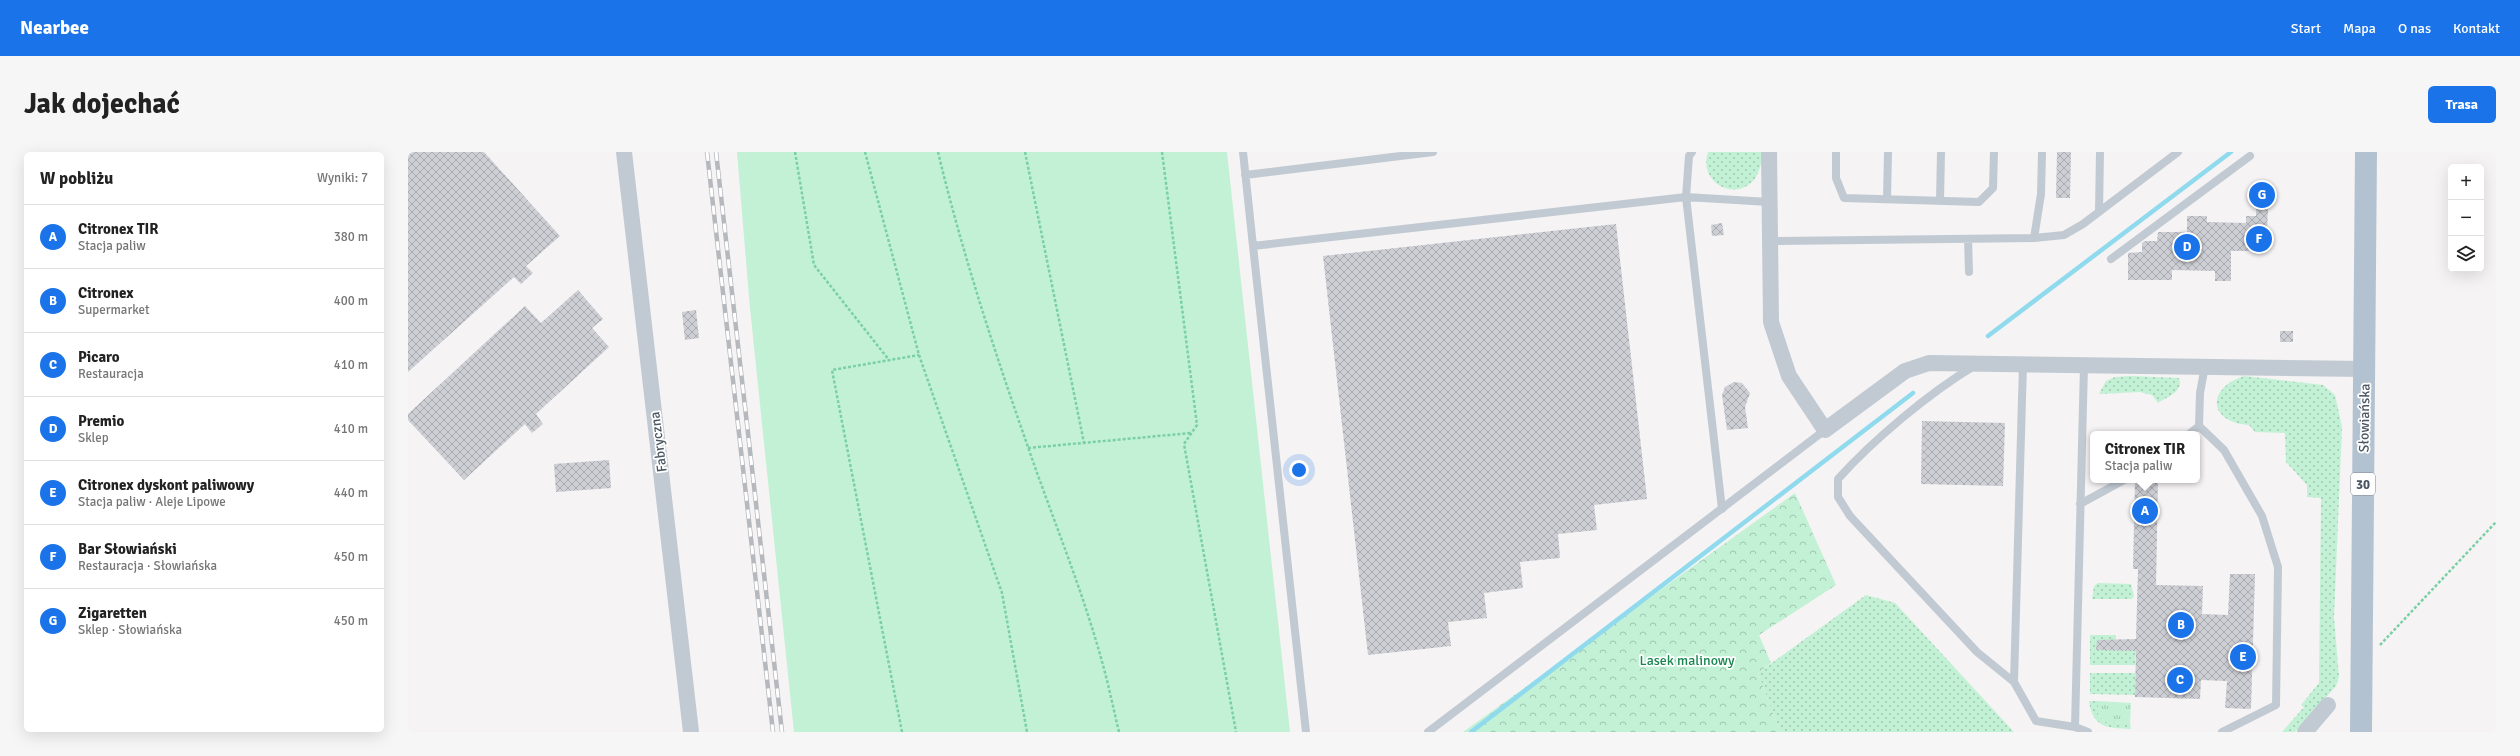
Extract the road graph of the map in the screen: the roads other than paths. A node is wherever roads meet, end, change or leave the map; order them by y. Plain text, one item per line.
1 (624, 152) edge
2 (1243, 152) edge
3 (1433, 152) edge
4 (1692, 152) edge
5 (1769, 152) edge
6 (1836, 152) edge
7 (1888, 152) edge
8 (1941, 152) edge
9 (1994, 152) edge
10 (2042, 152) edge
11 (2100, 152) edge
12 (2178, 152) edge
13 (2366, 152) edge
14 (2250, 156) dead end
15 (1245, 175) junction
16 (1686, 196) junction
17 (1888, 199) junction
18 (1940, 201) junction
19 (1769, 202) junction
20 (2099, 212) junction
21 (2034, 238) junction
22 (1968, 239) junction
23 (1770, 241) junction
24 (1253, 246) junction
25 (2111, 259) dead end
26 (1969, 272) dead end
27 (2023, 364) junction
28 (1976, 365) junction
29 (2084, 365) junction
30 (2205, 366) junction
31 (2364, 369) junction
32 (2199, 426) junction
33 (1825, 430) junction
34 (2193, 431) edge
35 (2118, 483) edge
36 (2080, 504) junction
37 (1722, 509) junction
38 (2014, 682) junction
39 (2328, 705) dead end
40 (2075, 727) junction
41 (691, 732) edge
42 (1306, 732) edge
43 (1428, 732) edge
44 (2088, 732) edge
45 (2222, 732) edge
46 (2305, 732) edge
47 (2361, 732) edge

1 - 41 street, Fabryczna
2 - 15 lane
3 - 15 lane
4 - 16 lane
5 - 19 street
6 - 17 lane
7 - 17 lane
8 - 18 lane
9 - 18 lane
10 - 21 lane
11 - 20 lane
12 - 20 lane
13 - 31 main road, Słowiańska / 30
14 - 25 lane
15 - 24 lane
16 - 19 lane
16 - 24 lane
16 - 37 lane
17 - 18 lane
19 - 23 street
20 - 21 lane
21 - 22 lane
22 - 23 lane
22 - 26 lane
23 - 33 street
24 - 42 lane
27 - 28 street
27 - 29 street
27 - 38 lane
28 - 33 street
28 - 38 lane
29 - 30 street
29 - 36 lane
30 - 31 street
30 - 32 lane
31 - 47 main road, Słowiańska / 30
32 - 34 lane
32 - 45 lane
33 - 37 lane
35 - 36 lane
36 - 40 lane
37 - 43 lane
38 - 40 lane
39 - 46 street
40 - 44 lane

